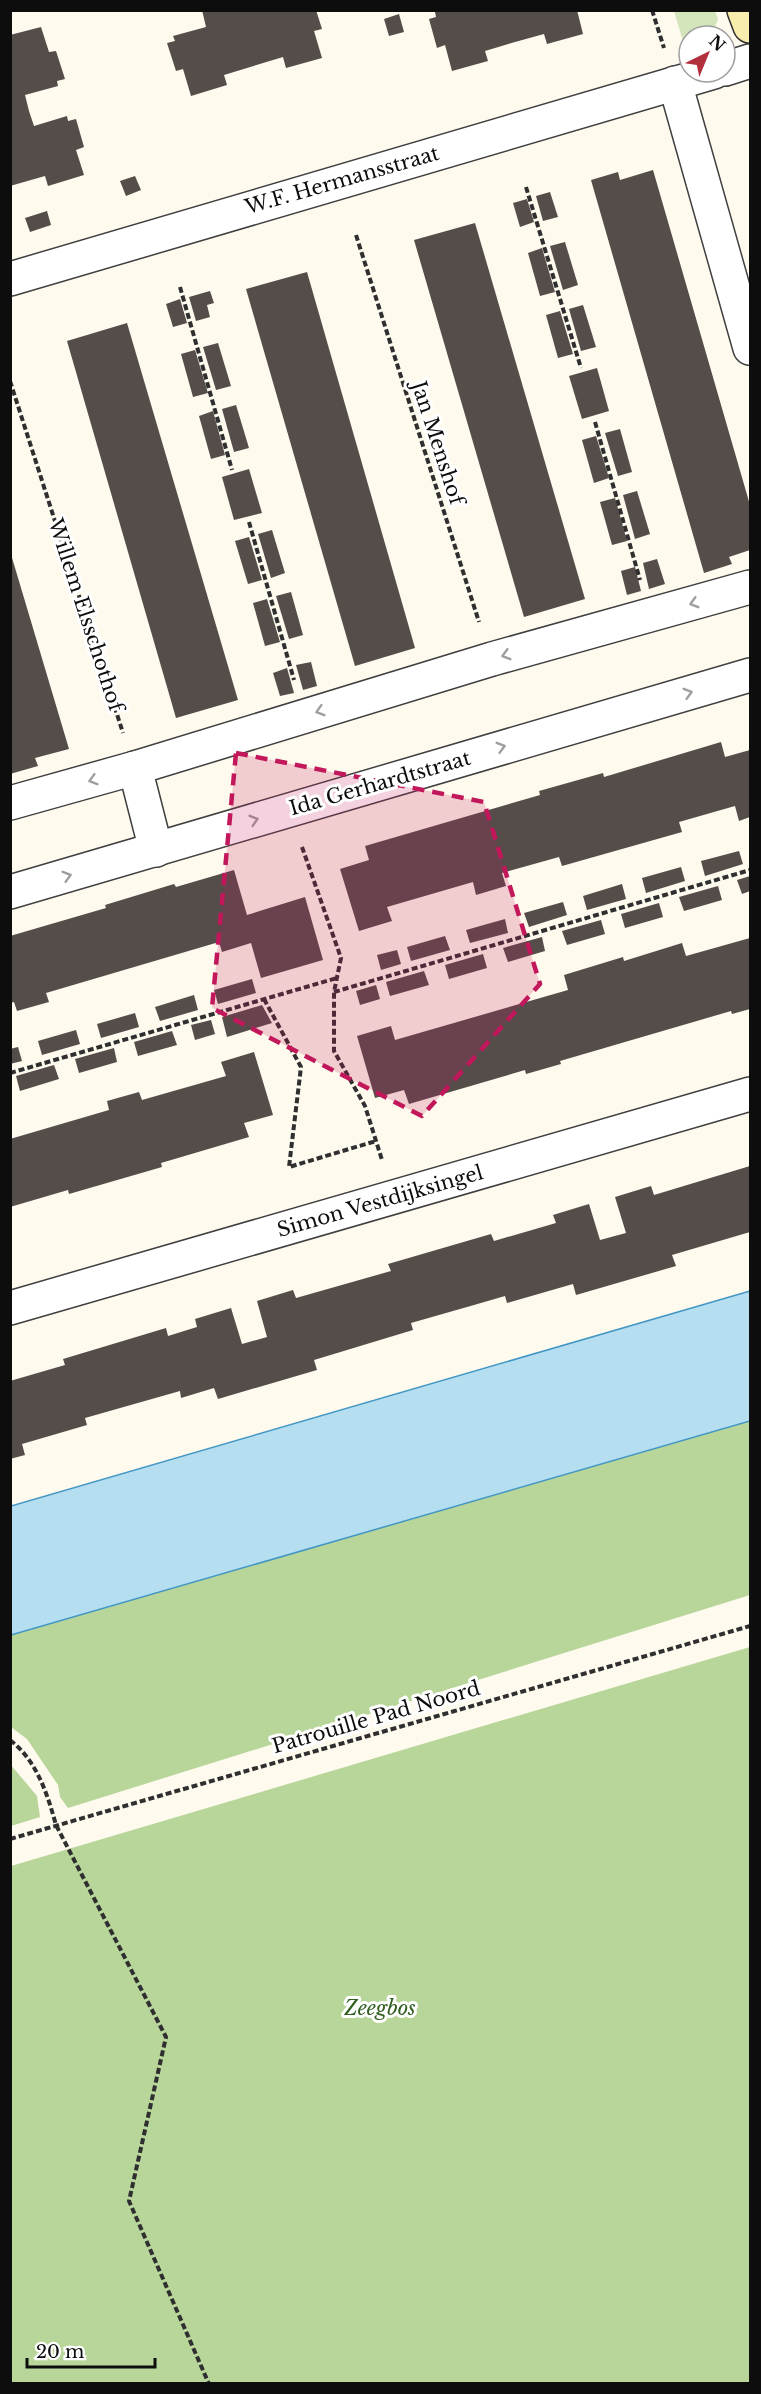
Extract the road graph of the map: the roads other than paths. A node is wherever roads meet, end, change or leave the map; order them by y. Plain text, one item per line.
1 (744, 10) edge
2 (750, 26) edge
3 (675, 83) joint
4 (10, 279) edge
5 (750, 348) edge
6 (750, 587) edge
7 (750, 675) edge
8 (135, 768) junction
9 (10, 803) edge
10 (156, 850) junction
11 (10, 892) edge
12 (750, 1094) edge
13 (10, 1308) edge

1 - 2 street
3 - 4 street, W.F. Hermansstraat
3 - 5 street
6 -> 8 street
10 -> 7 street, Ida Gerhardtstraat
8 -> 9 street
8 - 10 street
11 -> 10 street, Ida Gerhardtstraat
12 - 13 street, Simon Vestdijksingel

